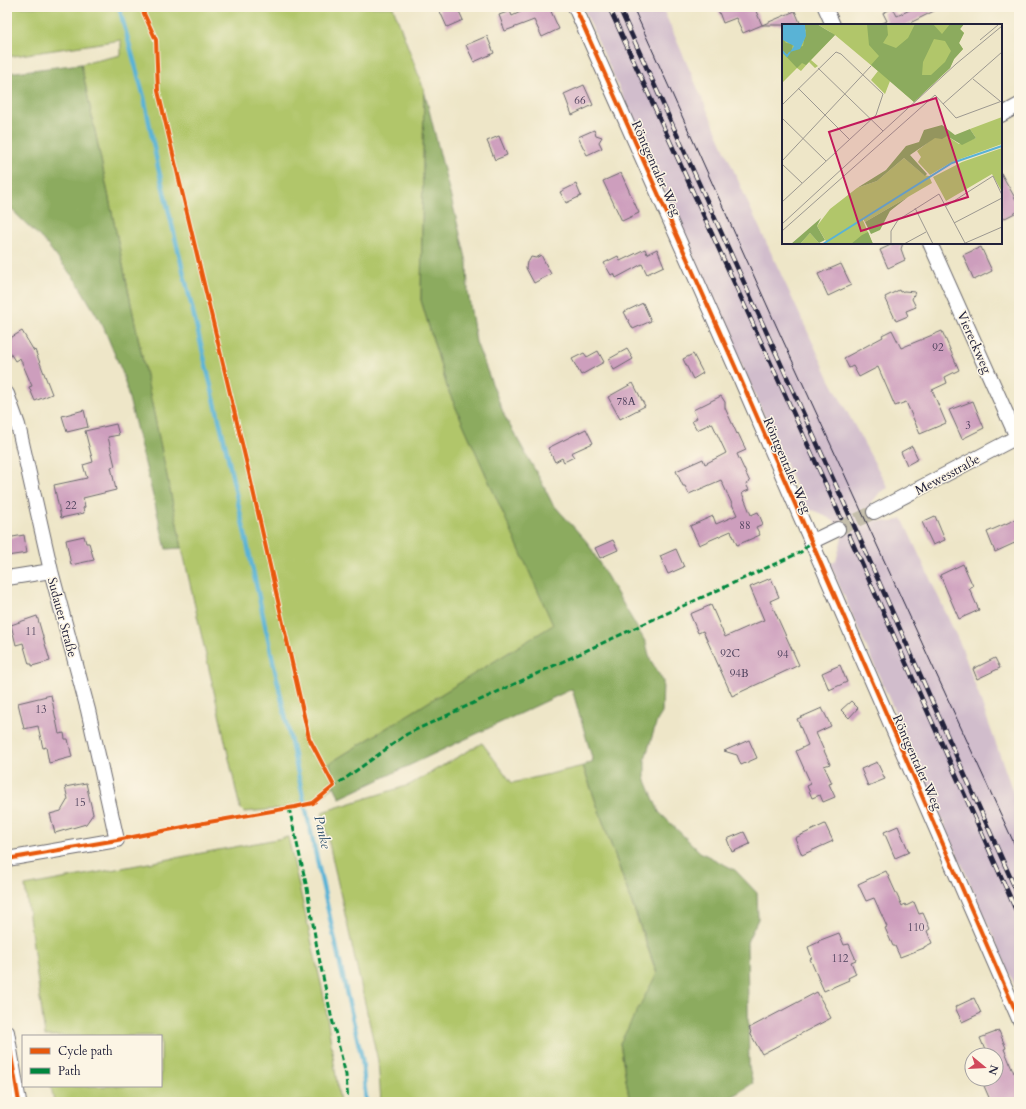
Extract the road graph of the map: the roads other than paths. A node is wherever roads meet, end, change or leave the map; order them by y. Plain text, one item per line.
1 (575, 7) edge
2 (825, 7) edge
3 (833, 24) edge
4 (1019, 105) edge
5 (1002, 114) edge
6 (930, 244) edge
7 (7, 394) edge
8 (1018, 438) edge
9 (874, 512) tunnel mouth
10 (838, 529) tunnel mouth
11 (811, 542) junction
12 (51, 571) junction
13 (7, 578) edge
14 (7, 859) edge
15 (1019, 1019) edge
16 (7, 1032) edge
17 (19, 1102) edge

1 - 11 street, Röntgentaler Weg
2 - 3 street
4 - 5 street
6 - 8 street, Viereckweg
7 - 12 street, Sudauer Straße
8 - 9 street, Mewesstraße
10 - 11 street
11 - 15 street, Röntgentaler Weg
12 - 13 street
12 - 14 street, Sudauer Straße
16 - 17 street

